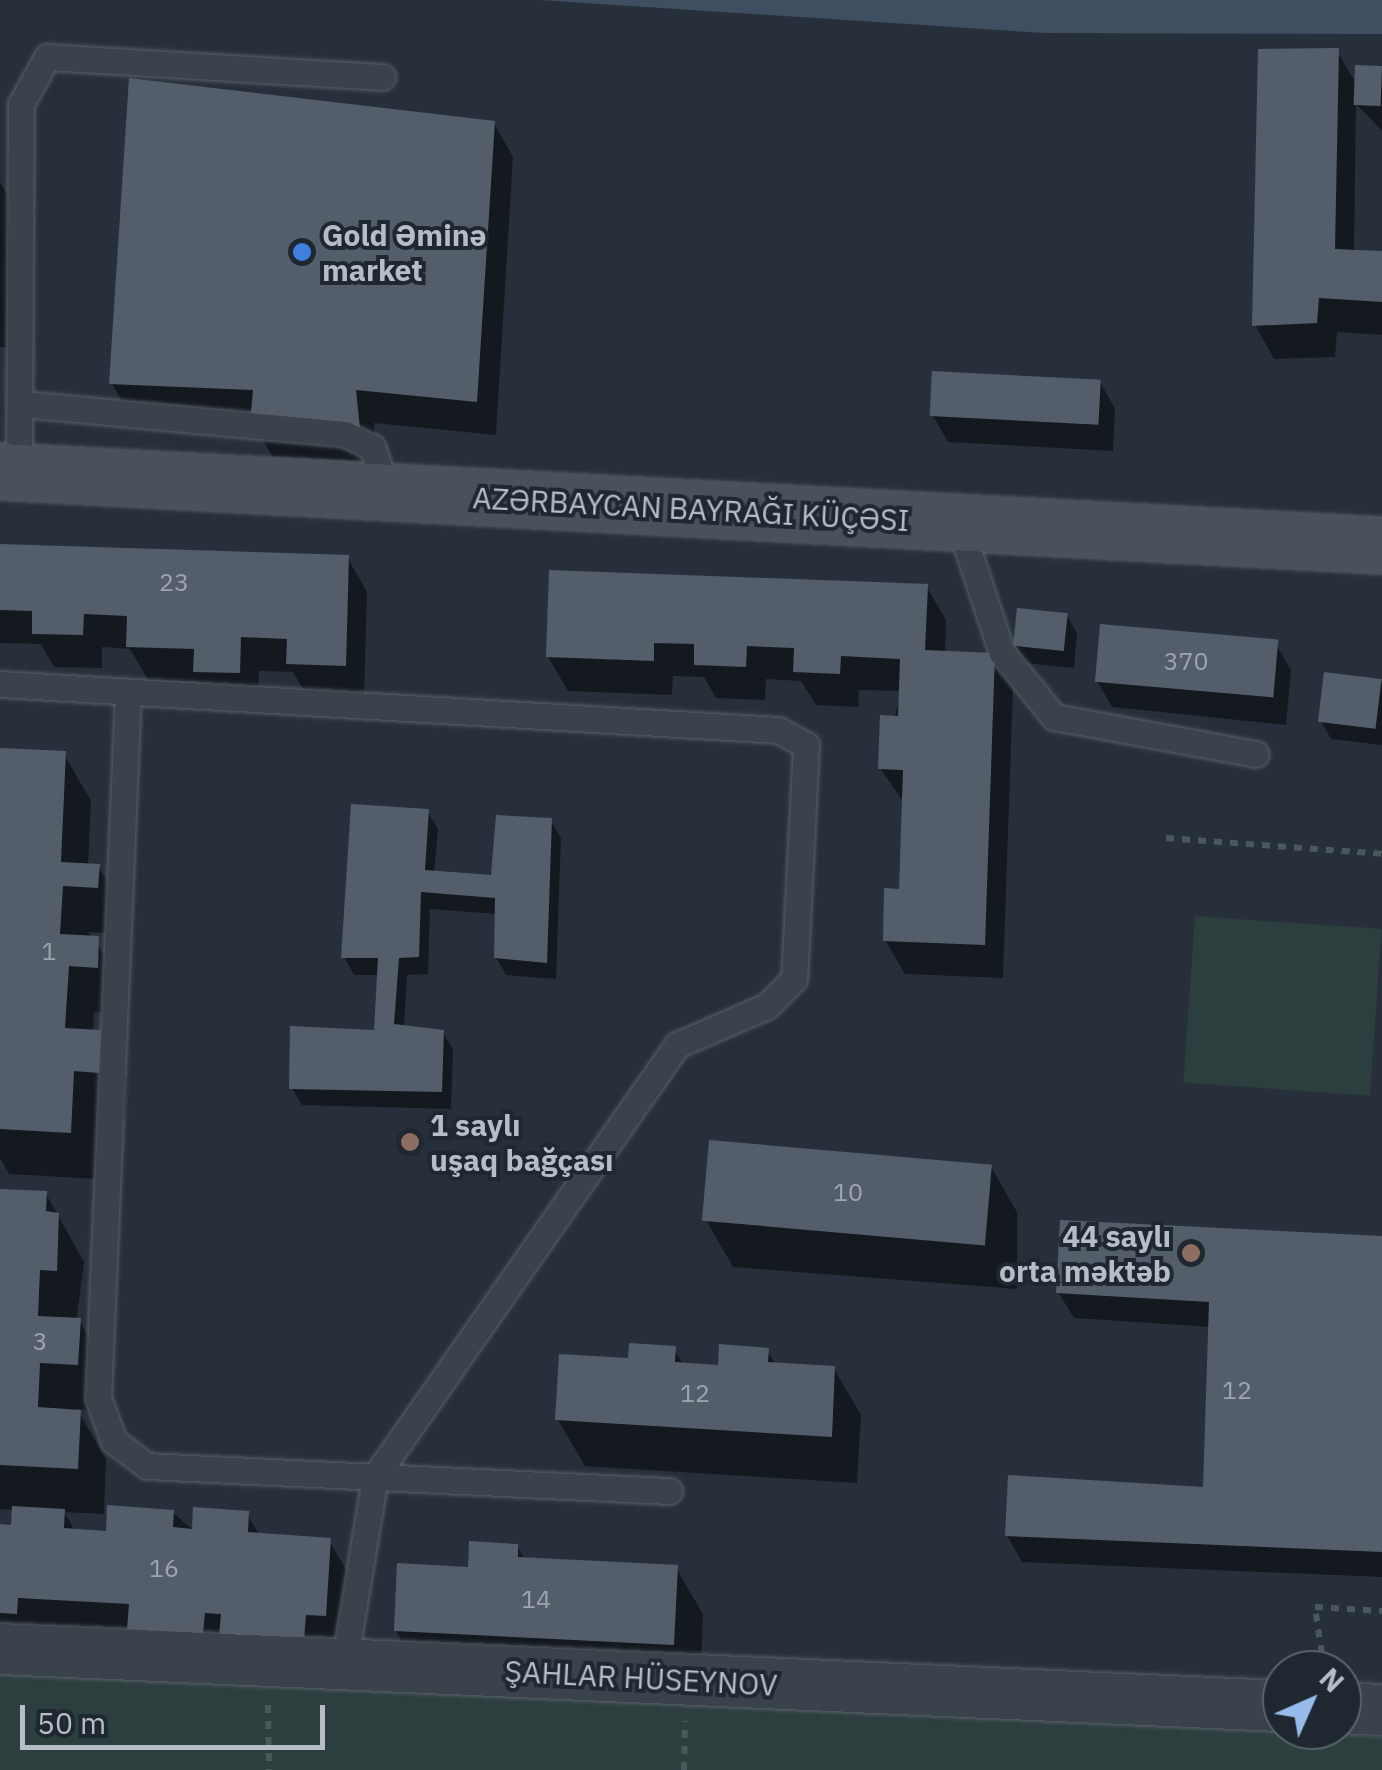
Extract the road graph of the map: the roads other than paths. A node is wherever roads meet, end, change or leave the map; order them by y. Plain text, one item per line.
1 (382, 77) dead end
2 (22, 404) junction
3 (9, 471) edge
4 (388, 492) junction
5 (959, 524) junction
6 (1382, 545) edge
7 (0, 684) edge
8 (128, 692) junction
9 (1256, 754) dead end
10 (374, 1476) junction
11 (668, 1491) dead end
12 (0, 1649) edge
13 (344, 1664) junction
14 (1262, 1705) edge

1 - 2 lane
2 - 3 lane
2 - 4 lane
3 - 4 street
4 - 5 street
5 - 6 street
5 - 9 lane
7 - 8 lane
8 - 10 lane
8 - 10 lane
10 - 11 lane
10 - 13 lane
12 - 13 street, ŞAHLAR HÜSEYNOV
13 - 14 street, ŞAHLAR HÜSEYNOV

